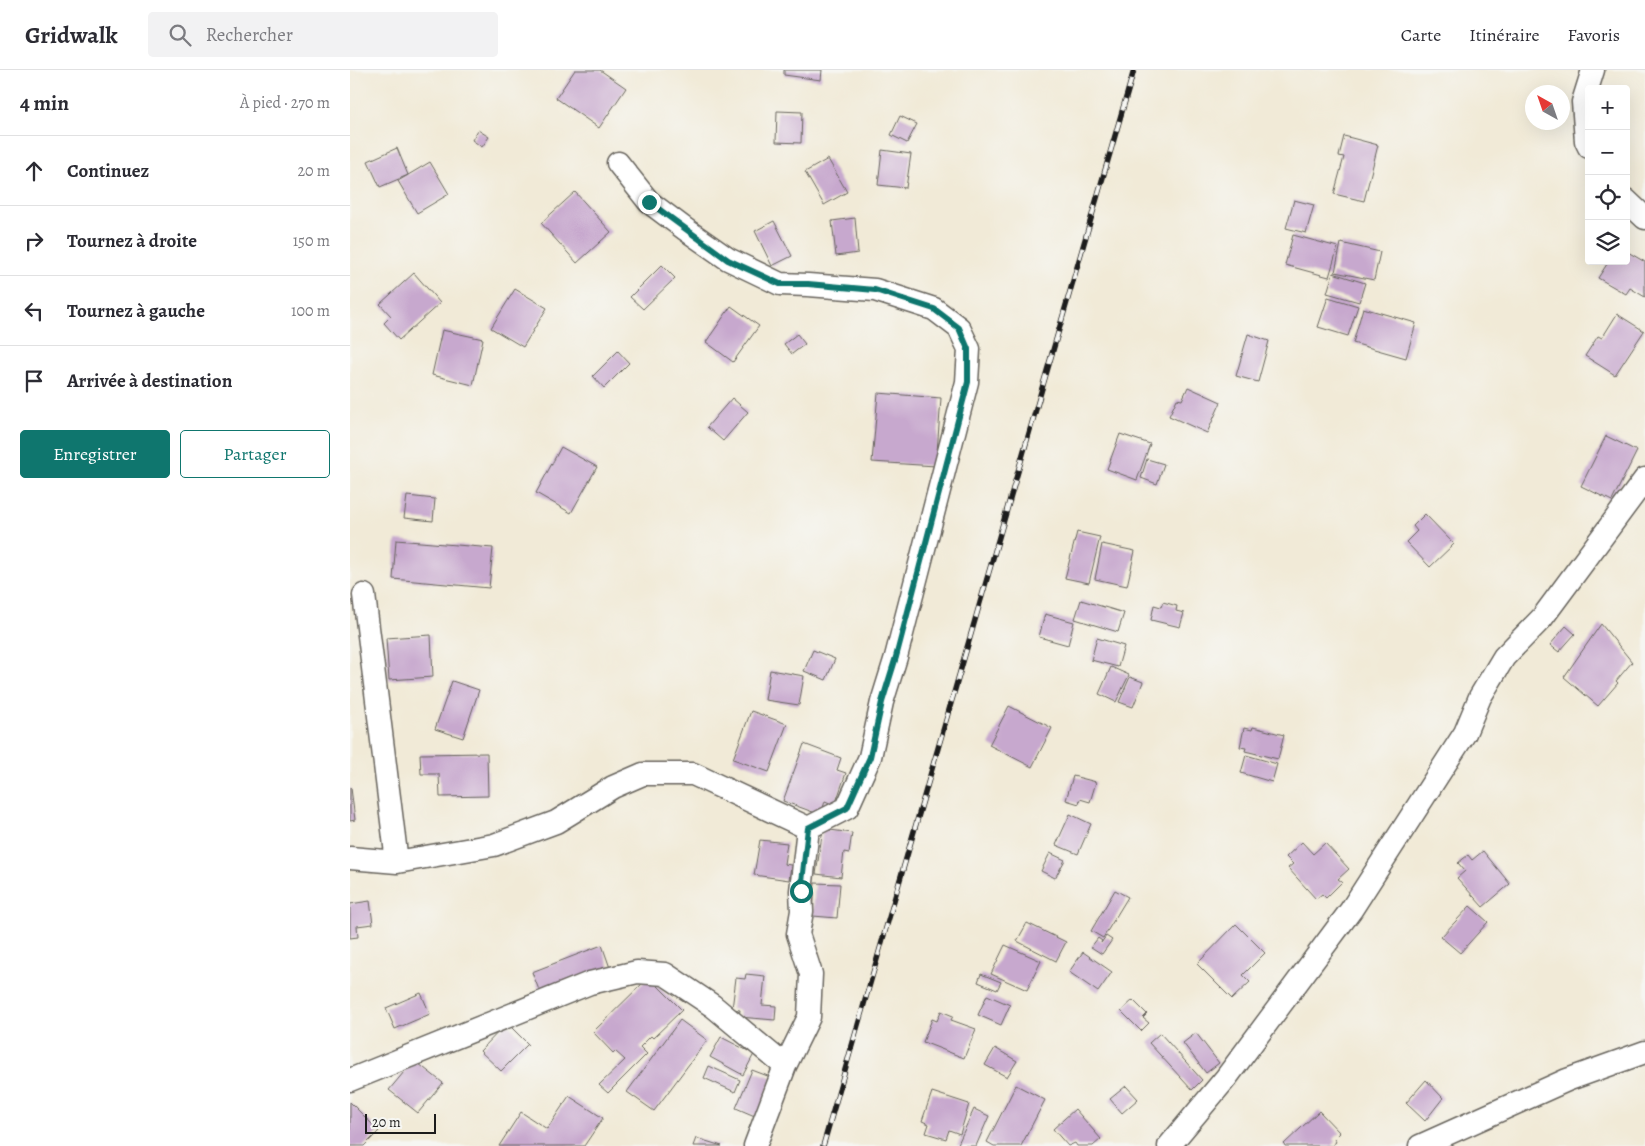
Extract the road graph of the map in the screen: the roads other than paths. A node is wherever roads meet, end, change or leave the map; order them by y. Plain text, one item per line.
1 (1593, 70) edge
2 (1585, 130) edge
3 (618, 163) dead end
4 (1630, 204) edge
5 (1645, 218) edge
6 (1645, 479) edge
7 (364, 595) dead end
8 (808, 828) junction
9 (350, 858) edge
10 (397, 862) junction
11 (1645, 1052) edge
12 (786, 1066) junction
13 (350, 1080) edge
14 (755, 1146) edge
15 (1169, 1146) edge
16 (1420, 1146) edge

1 - 2 street
3 - 8 street
4 - 5 street
6 - 15 street
7 - 10 street
8 - 10 street
8 - 12 street
9 - 10 street
11 - 16 street
12 - 13 street
12 - 14 street

